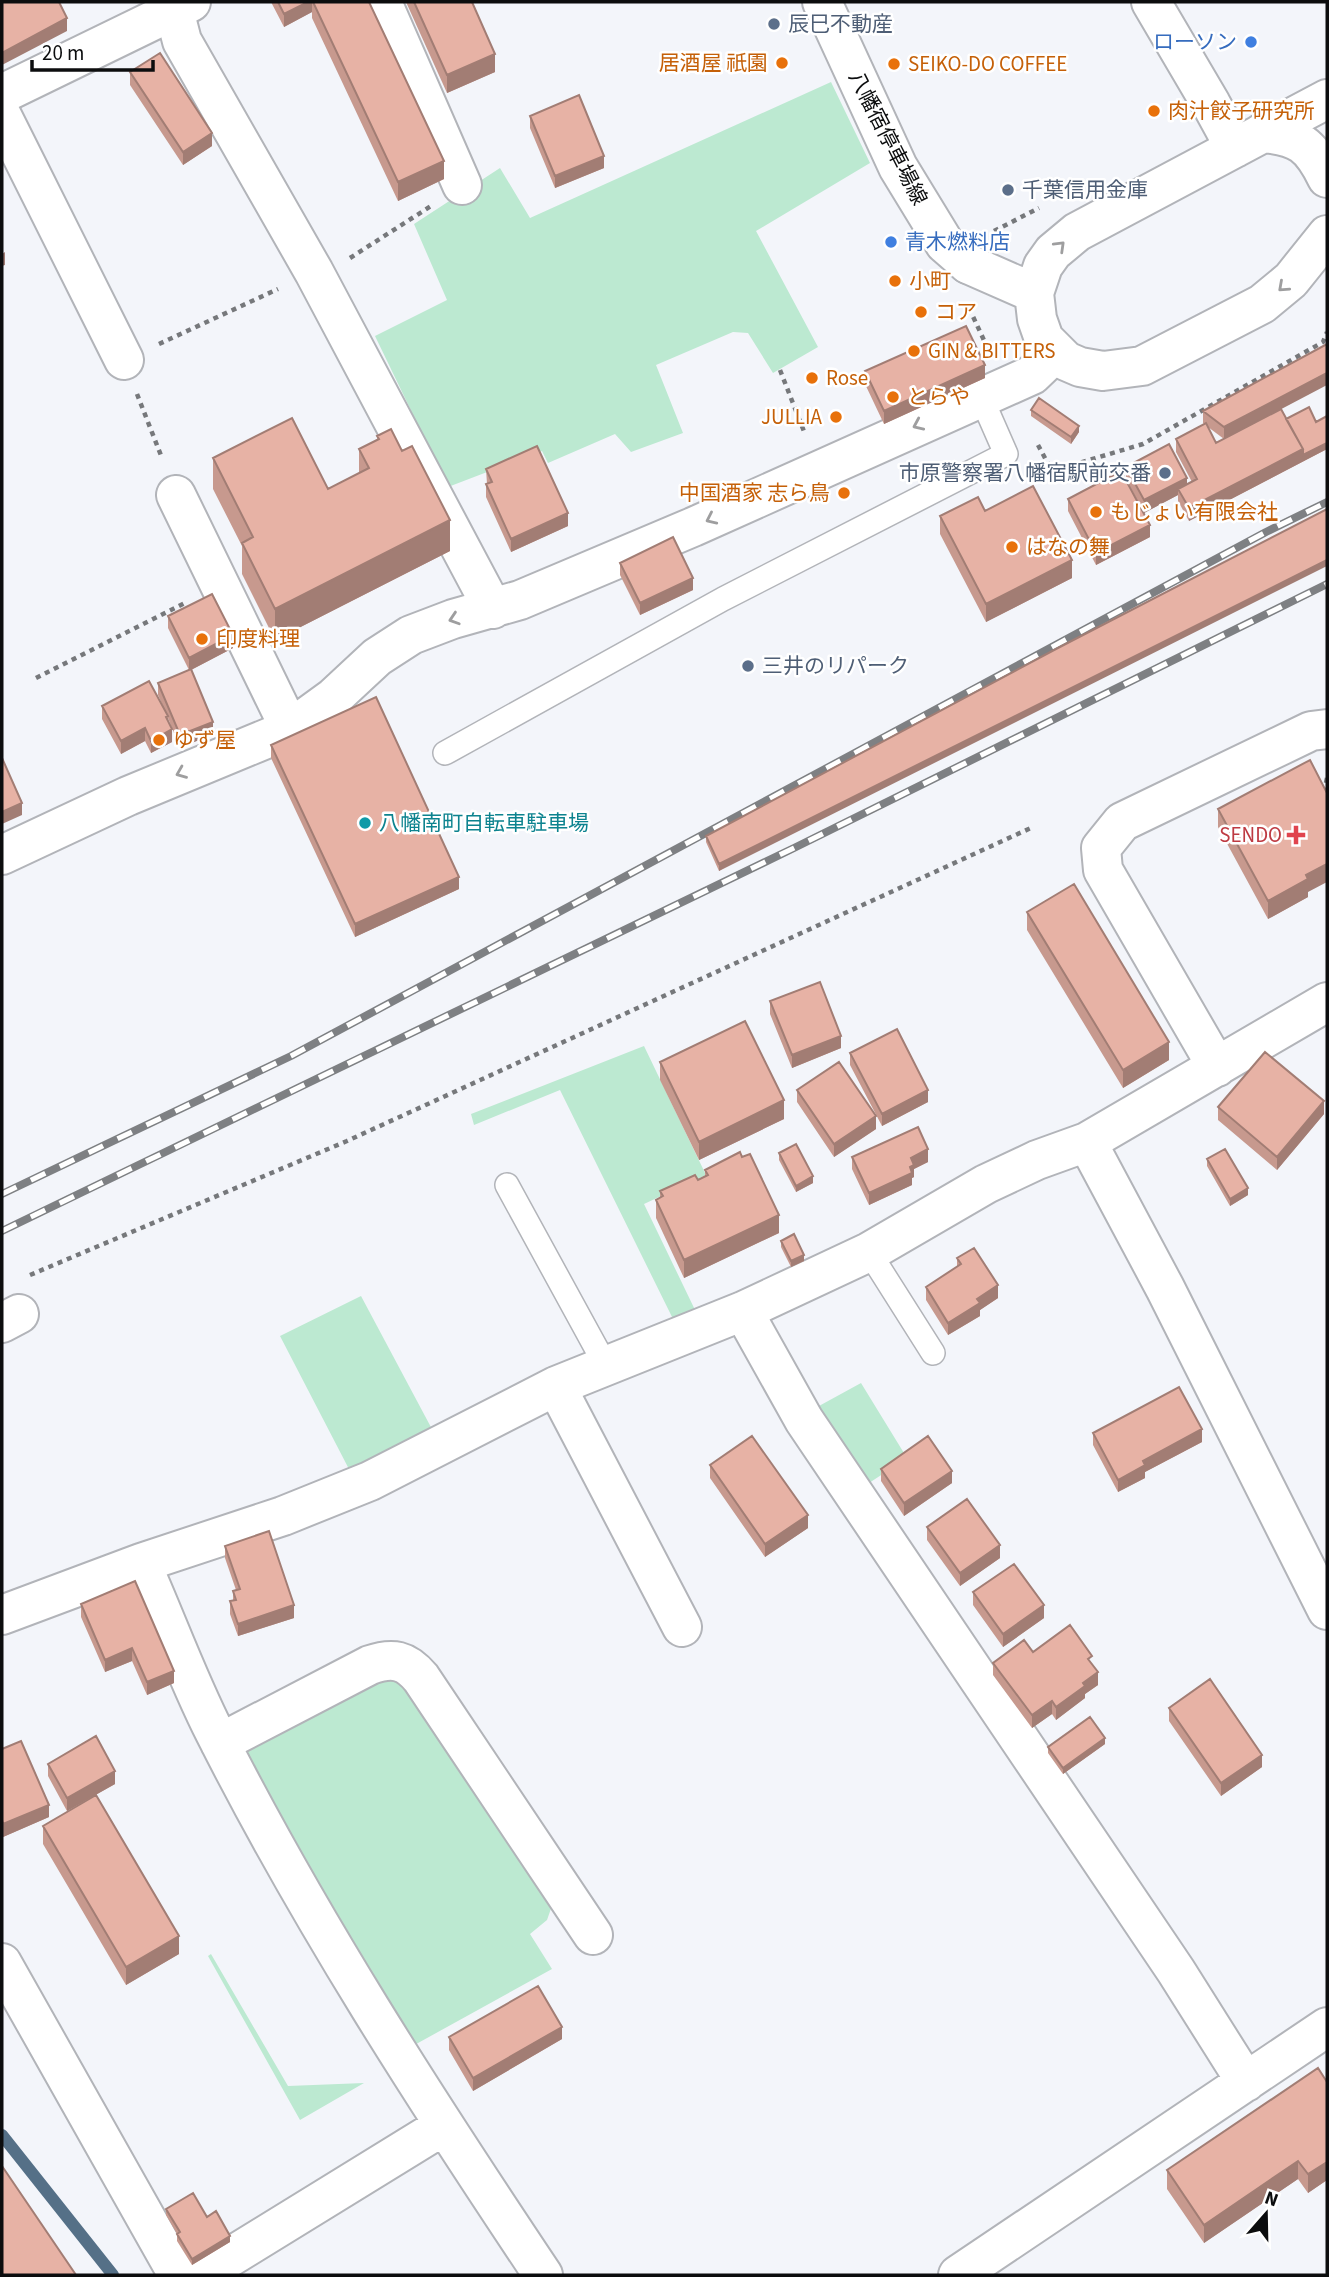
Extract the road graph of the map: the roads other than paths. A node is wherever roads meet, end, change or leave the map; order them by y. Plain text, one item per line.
1 (382, 2) edge
2 (821, 2) edge
3 (1151, 2) edge
4 (182, 6) edge
5 (2, 94) edge
6 (1327, 99) edge
7 (2, 116) edge
8 (1248, 141) junction
9 (1327, 178) edge
10 (462, 185) dead end
11 (1327, 235) edge
12 (1034, 293) junction
13 (1055, 353) junction
14 (124, 360) road end
15 (981, 397) junction
16 (176, 495) road end
17 (493, 609) junction
18 (290, 729) junction
19 (1327, 729) edge
20 (445, 753) dead end
21 (2, 855) edge
22 (1327, 1002) edge
23 (1217, 1067) junction
24 (1087, 1142) junction
25 (507, 1185) dead end
26 (869, 1252) junction
27 (743, 1311) junction
28 (933, 1353) dead end
29 (606, 1366) junction
30 (556, 1386) junction
31 (141, 1563) junction
32 (1327, 1610) edge
33 (2, 1615) edge
34 (682, 1627) dead end
35 (220, 1743) junction
36 (593, 1935) dead end
37 (2, 1963) edge
38 (1327, 2027) edge
39 (1246, 2082) junction
40 (443, 2126) junction
41 (178, 2275) edge
42 (201, 2275) edge
43 (543, 2275) edge
44 (958, 2275) edge

1 - 10 street
2 - 12 street, 八幡宿停車場線
3 - 8 street
4 - 5 street
4 - 17 street
6 - 8 street
7 - 14 street
8 - 9 street
12 -> 8 street
11 -> 13 street
12 - 13 street
13 - 15 street
15 -> 17 street
15 - 20 lane
16 - 18 street
17 -> 18 street
18 -> 21 street
19 - 23 street
22 - 23 street
23 - 24 street
24 - 26 street
24 - 32 street
25 - 29 lane
26 - 27 street
26 - 28 lane
27 - 29 street
27 - 39 street
29 - 30 street
30 - 31 street
30 - 34 street
31 - 33 street
31 - 35 street
35 - 36 street
35 - 40 street
37 - 41 street
38 - 39 street
39 - 44 street
40 - 42 street
40 - 43 street

